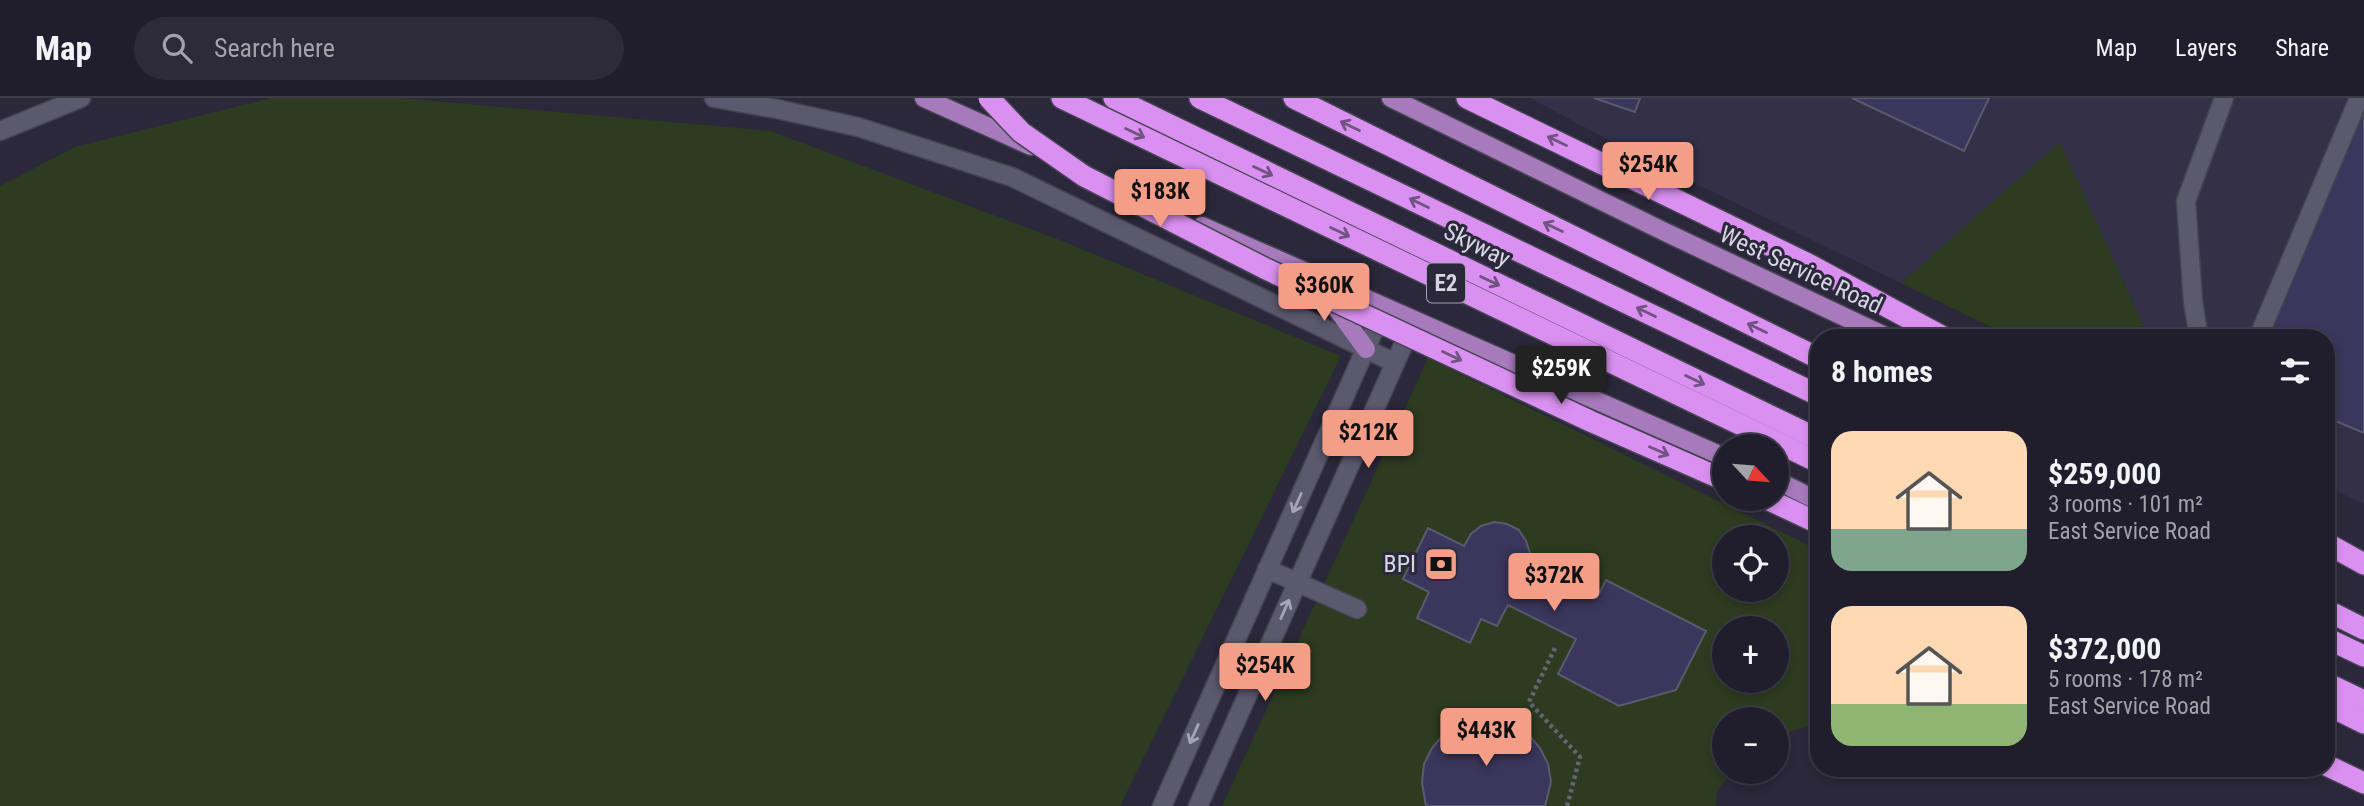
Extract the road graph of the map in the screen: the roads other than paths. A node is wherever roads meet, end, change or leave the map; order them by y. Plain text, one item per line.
1 (81, 98) edge
2 (714, 98) edge
3 (924, 98) edge
4 (989, 98) edge
5 (1114, 98) edge
6 (1200, 98) edge
7 (1294, 98) edge
8 (1467, 98) edge
9 (2224, 98) edge
10 (2359, 98) edge
11 (1065, 100) edge
12 (1400, 100) edge
13 (0, 131) edge
14 (1313, 275) junction
15 (1384, 307) junction
16 (1414, 320) junction
17 (1870, 329) edge
18 (1928, 329) edge
19 (2198, 329) edge
20 (2262, 329) edge
21 (1366, 349) junction
22 (1810, 354) edge
23 (1395, 363) junction
24 (1810, 391) edge
25 (1810, 435) edge
26 (1712, 452) edge
27 (1810, 458) edge
28 (1712, 475) edge
29 (1789, 486) edge
30 (1810, 496) edge
31 (1789, 509) edge
32 (1810, 519) edge
33 (2335, 548) edge
34 (2364, 562) edge
35 (1267, 569) junction
36 (1296, 584) junction
37 (1356, 609) dead end
38 (2335, 614) edge
39 (2364, 629) edge
40 (2335, 642) edge
41 (2364, 656) edge
42 (2335, 687) edge
43 (2364, 701) edge
44 (2335, 709) edge
45 (2364, 723) edge
46 (2335, 760) edge
47 (2335, 769) edge
48 (2364, 774) edge
49 (2364, 783) edge
50 (1162, 806) edge
51 (1198, 806) edge

1 - 13 street
2 - 21 street
3 - 14 main road
4 -> 28 highway, bridge
5 -> 25 highway, Skyway / E2
24 -> 6 highway, Skyway / E2
22 -> 7 highway
18 -> 8 highway
9 - 19 street
10 - 20 street
11 -> 27 highway, E2
12 - 17 main road, West Service Road
14 - 15 main road
14 - 21 main road
15 - 16 main road
15 - 21 street
16 - 23 street
16 - 26 main road
21 - 23 street
21 -> 35 street
23 - 36 street
29 - 30 main road
31 - 32 highway
33 - 34 highway
35 - 36 street
35 -> 50 street
36 - 37 street
51 -> 36 street
38 - 39 highway
40 - 41 highway
42 - 43 highway
44 - 45 highway
46 - 48 main road
47 - 49 highway

